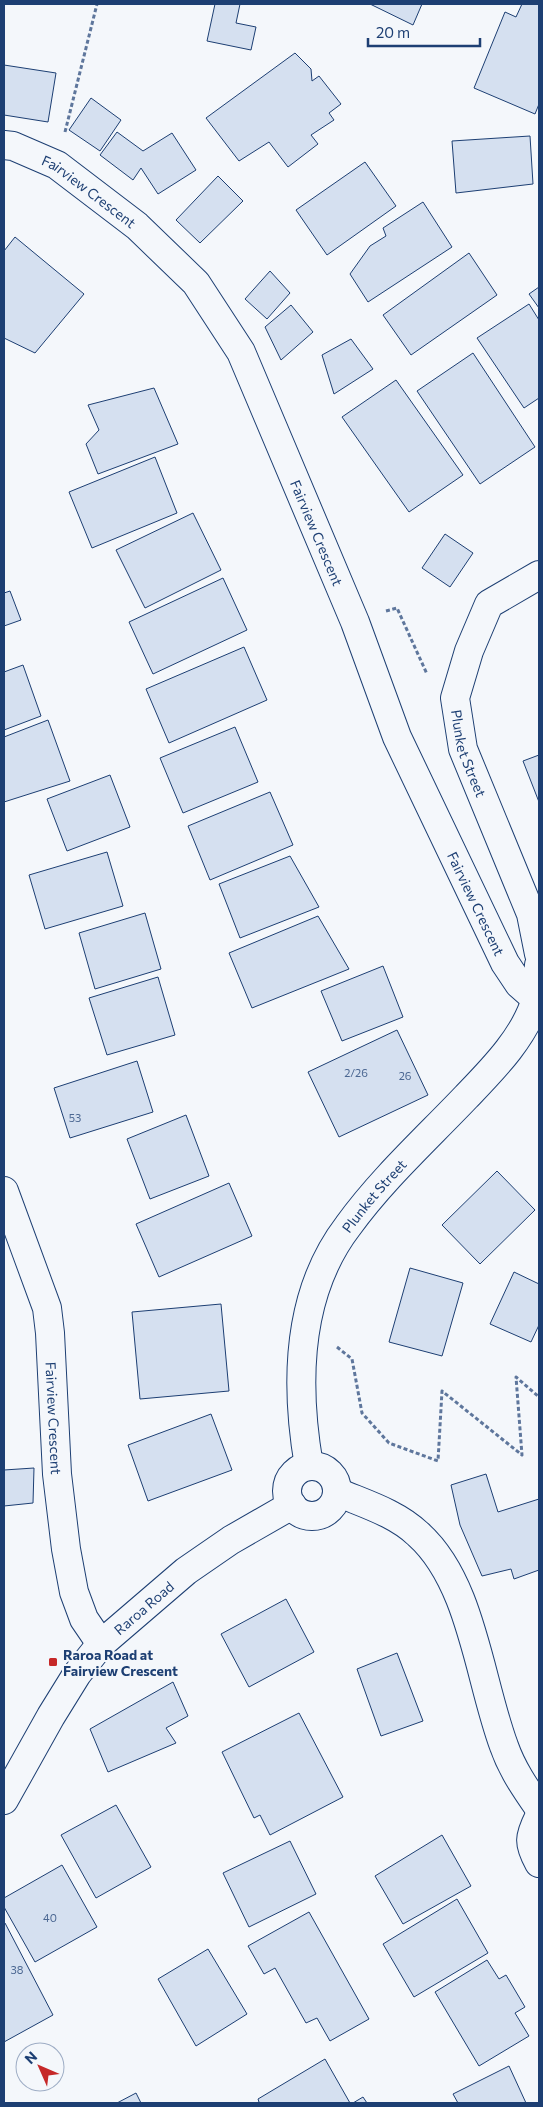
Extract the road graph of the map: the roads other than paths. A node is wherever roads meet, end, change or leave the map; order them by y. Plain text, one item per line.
1 (4, 145) edge
2 (539, 575) edge
3 (539, 954) edge
4 (539, 966) edge
5 (536, 999) junction
6 (4, 1191) edge
7 (309, 1466) junction
8 (338, 1492) junction
9 (292, 1506) junction
10 (101, 1644) junction
11 (4, 1800) edge
12 (539, 1808) edge
13 (539, 1817) edge
14 (539, 1862) edge

1 - 5 street, Fairview Crescent
2 - 3 street, Plunket Street
4 - 5 street, Plunket Street
5 - 7 street, Plunket Street
6 - 10 street, Fairview Crescent
7 - 8 street
7 - 9 street
8 - 9 street
8 - 12 street
9 - 10 street, Raroa Road
10 - 11 street, Raroa Road
13 - 14 street

